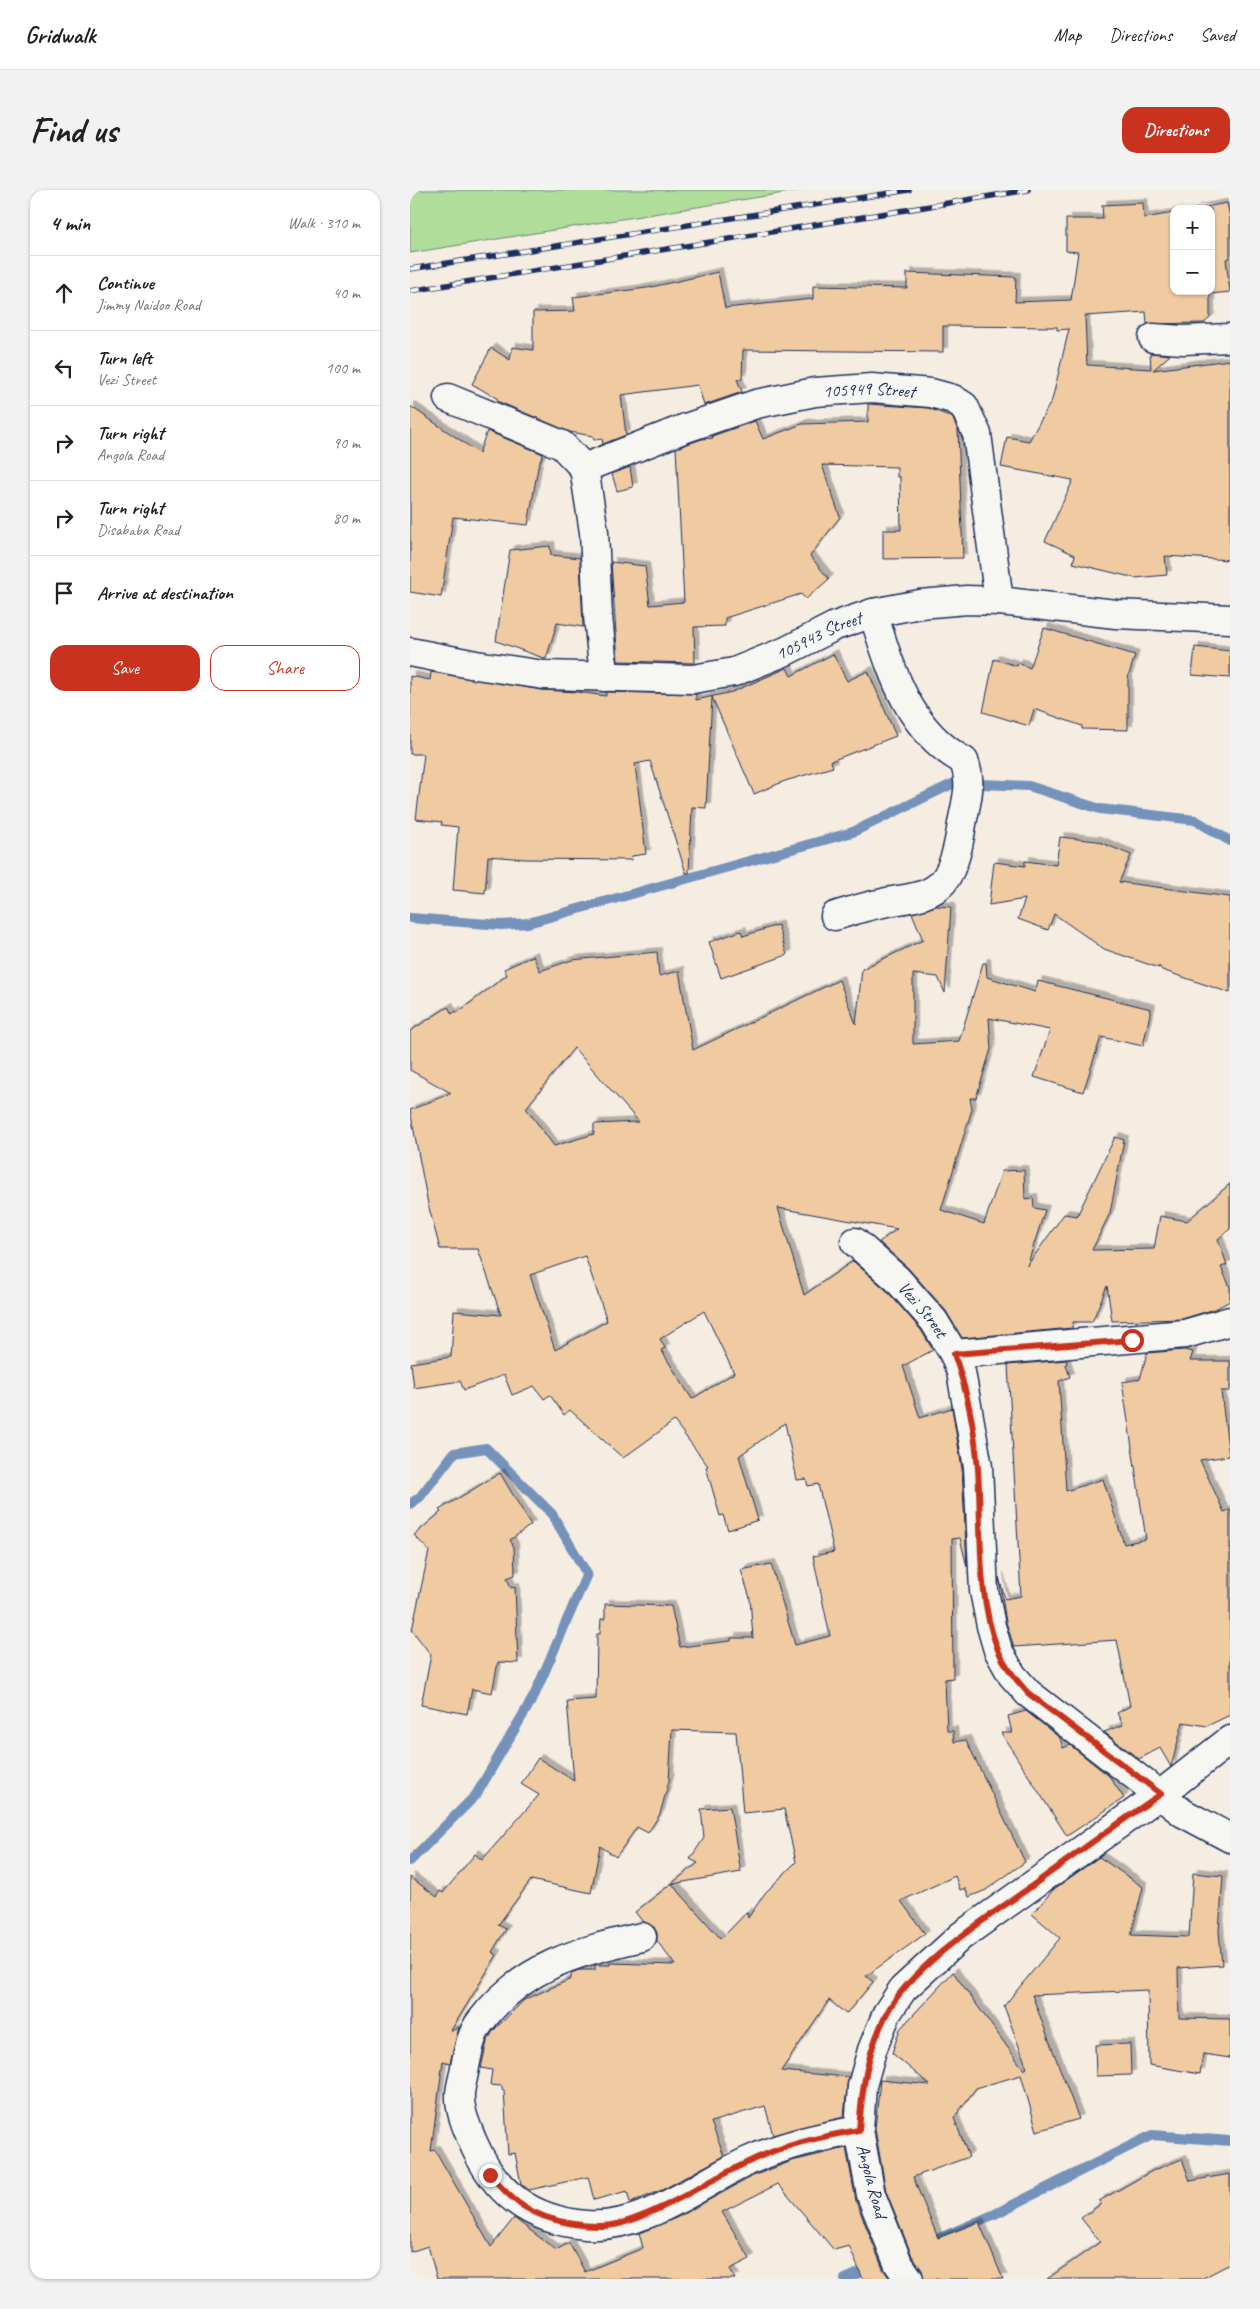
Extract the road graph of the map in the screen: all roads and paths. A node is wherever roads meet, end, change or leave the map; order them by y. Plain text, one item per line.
1 (1153, 338) dead end
2 (1230, 338) edge
3 (448, 398) dead end
4 (584, 468) junction
5 (999, 601) junction
6 (873, 613) junction
7 (1230, 619) edge
8 (410, 652) edge
9 (604, 677) junction
10 (835, 916) dead end
11 (855, 1242) dead end
12 (1230, 1321) edge
13 (954, 1354) junction
14 (1230, 1740) edge
15 (1161, 1794) junction
16 (1230, 1838) edge
17 (642, 1937) dead end
18 (859, 2130) junction
19 (903, 2271) edge

1 - 2 street
3 - 4 street
4 - 5 street, 105949 Street
4 - 9 street
5 - 6 street, 105943 Street
5 - 7 street, 105943 Street
6 - 9 street, 105943 Street
6 - 10 street
8 - 9 street, 105943 Street
11 - 13 street, Vezi Street
12 - 13 street
13 - 15 street, Vezi Street
14 - 15 street, Angola Road
15 - 16 street, Vezi Street
15 - 18 street, Angola Road
17 - 18 street
18 - 19 street, Angola Road

